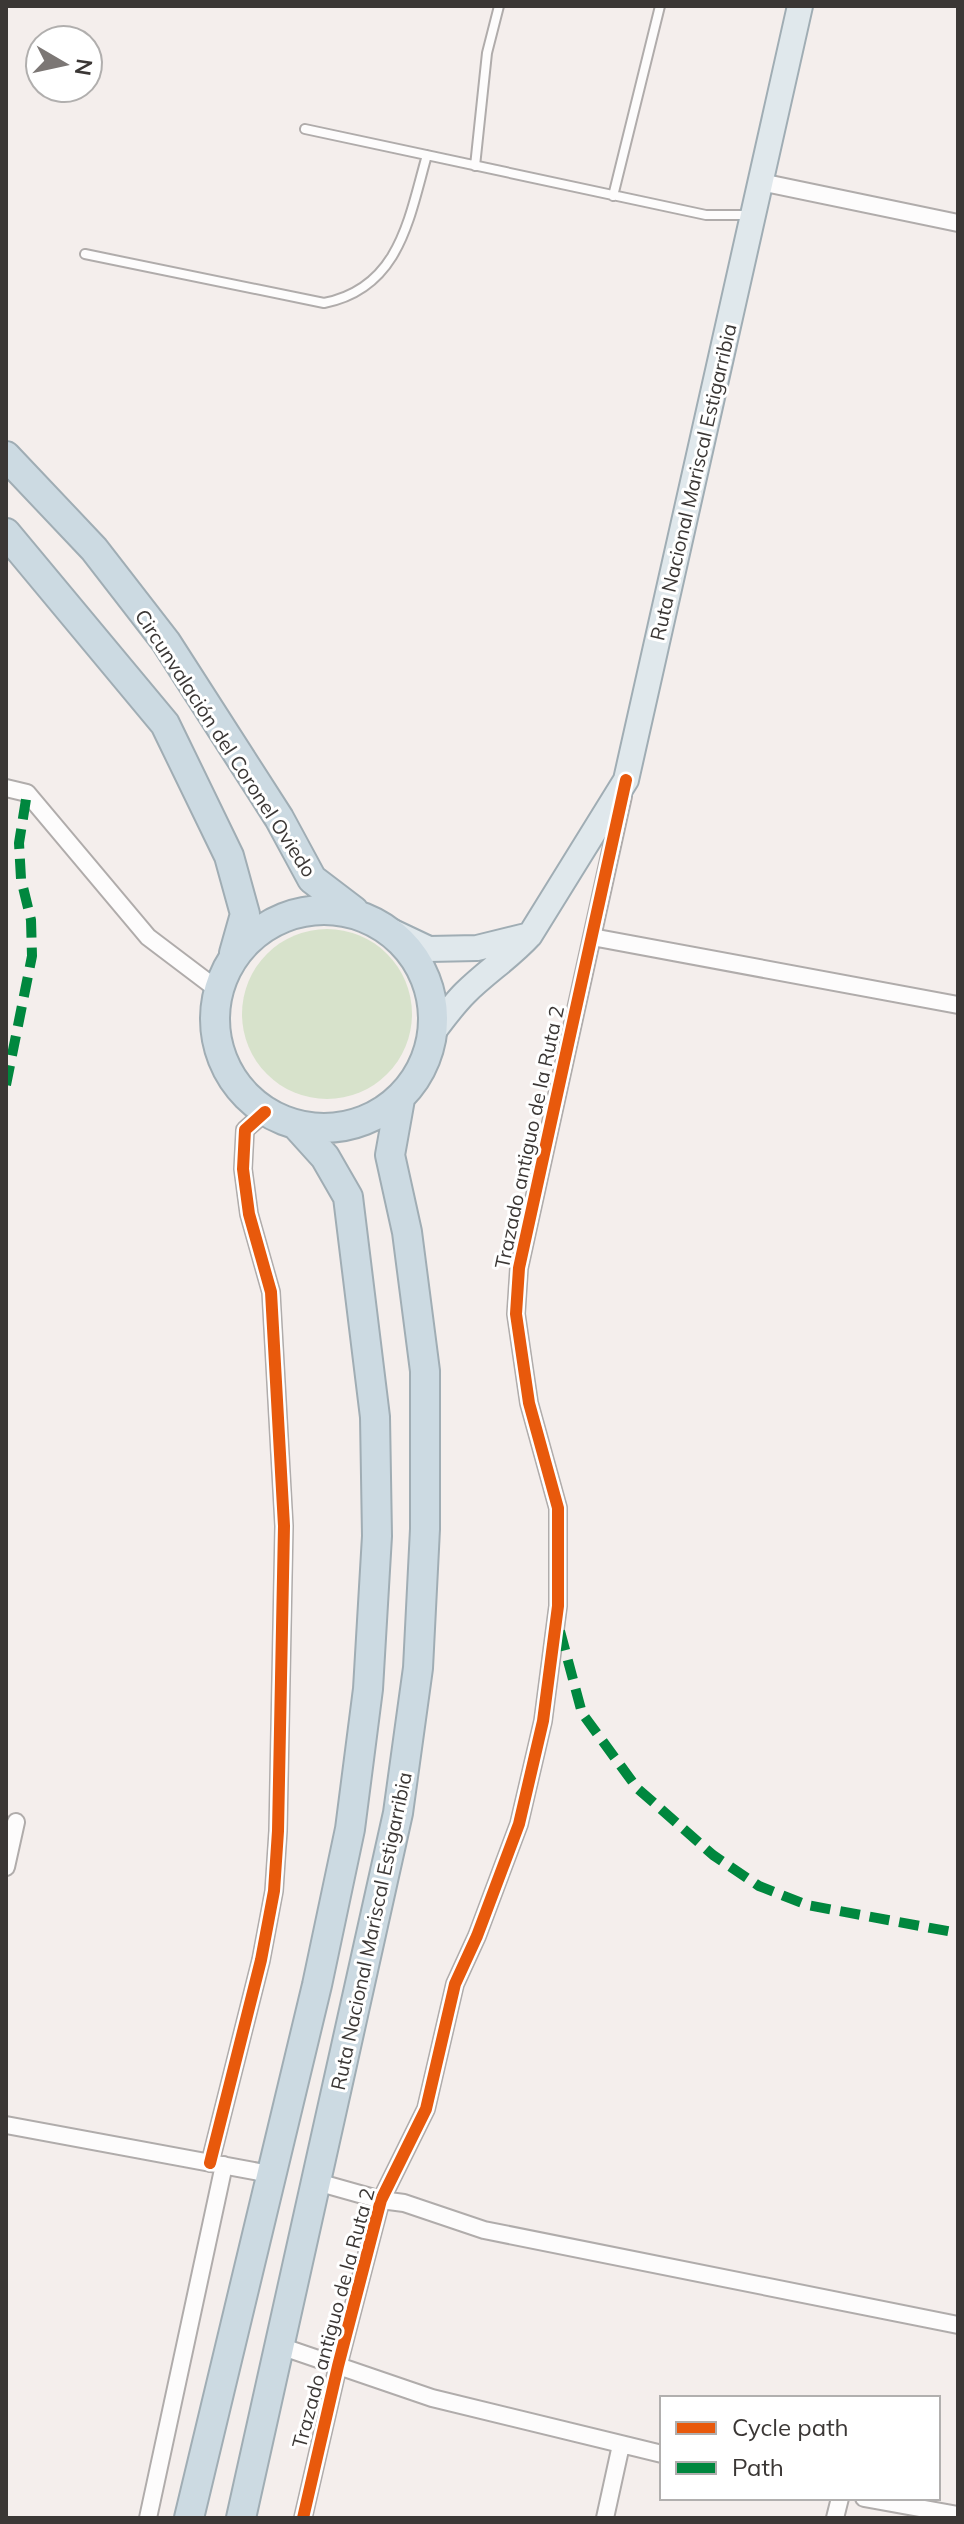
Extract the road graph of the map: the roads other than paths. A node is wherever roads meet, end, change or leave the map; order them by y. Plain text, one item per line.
1 (499, 6) edge
2 (660, 6) edge
3 (800, 6) edge
4 (305, 129) dead end
5 (427, 155) junction
6 (475, 166) junction
7 (761, 182) junction
8 (613, 196) junction
9 (755, 215) junction
10 (958, 223) edge
11 (85, 254) dead end
12 (6, 456) edge
13 (6, 533) edge
14 (626, 780) junction
15 (6, 788) edge
16 (358, 914) junction
17 (391, 931) junction
18 (530, 935) junction
19 (592, 937) junction
20 (232, 958) junction
21 (218, 990) junction
22 (958, 1005) edge
23 (433, 1032) junction
24 (400, 1099) junction
25 (265, 1112) junction
26 (297, 1126) junction
27 (16, 1822) dead end
28 (6, 1867) edge
29 (6, 2125) edge
30 (217, 2164) junction
31 (270, 2174) junction
32 (317, 2182) junction
33 (381, 2200) junction
34 (958, 2325) edge
35 (280, 2346) junction
36 (338, 2366) junction
37 (621, 2445) junction
38 (660, 2454) edge
39 (875, 2500) edge
40 (958, 2515) edge
41 (148, 2518) edge
42 (189, 2518) edge
43 (241, 2518) edge
44 (303, 2518) edge
45 (605, 2518) edge

1 - 6 lane
2 - 8 lane
3 - 7 main road, Ruta Nacional Mariscal Estigarribia
4 - 5 lane
5 - 6 lane
5 - 11 lane
6 - 8 lane
7 - 9 main road, Ruta Nacional Mariscal Estigarribia
7 - 10 street
8 - 9 lane
9 - 14 main road, Ruta Nacional Mariscal Estigarribia
12 - 16 highway, Circunvalación del Coronel Oviedo
13 - 20 highway, Circunvalación del Coronel Oviedo
14 - 18 main road, Ruta Nacional Mariscal Estigarribia
14 - 19 street, Trazado antiguo de la Ruta 2
15 - 21 street
16 - 17 highway
16 - 20 highway
17 - 18 main road
17 - 23 highway
18 - 23 main road, Ruta Nacional Mariscal Estigarribia
19 - 22 street
19 - 33 street, Trazado antiguo de la Ruta 2
20 - 21 highway
21 - 25 highway
23 - 24 highway
24 - 26 highway
24 - 32 highway, Ruta Nacional Mariscal Estigarribia
25 - 26 highway
25 - 30 street
26 - 31 highway, Ruta Nacional Mariscal Estigarribia
27 - 28 street
29 - 30 street
30 - 31 street
30 - 41 street
31 - 42 highway, Ruta Nacional Mariscal Estigarribia
32 - 33 street
32 - 35 highway, Ruta Nacional Mariscal Estigarribia
33 - 34 street
33 - 36 street, Trazado antiguo de la Ruta 2
35 - 36 street
35 - 43 highway, Ruta Nacional Mariscal Estigarribia
36 - 37 street
36 - 44 street, Trazado antiguo de la Ruta 2
37 - 38 street
37 - 45 street
39 - 40 street

